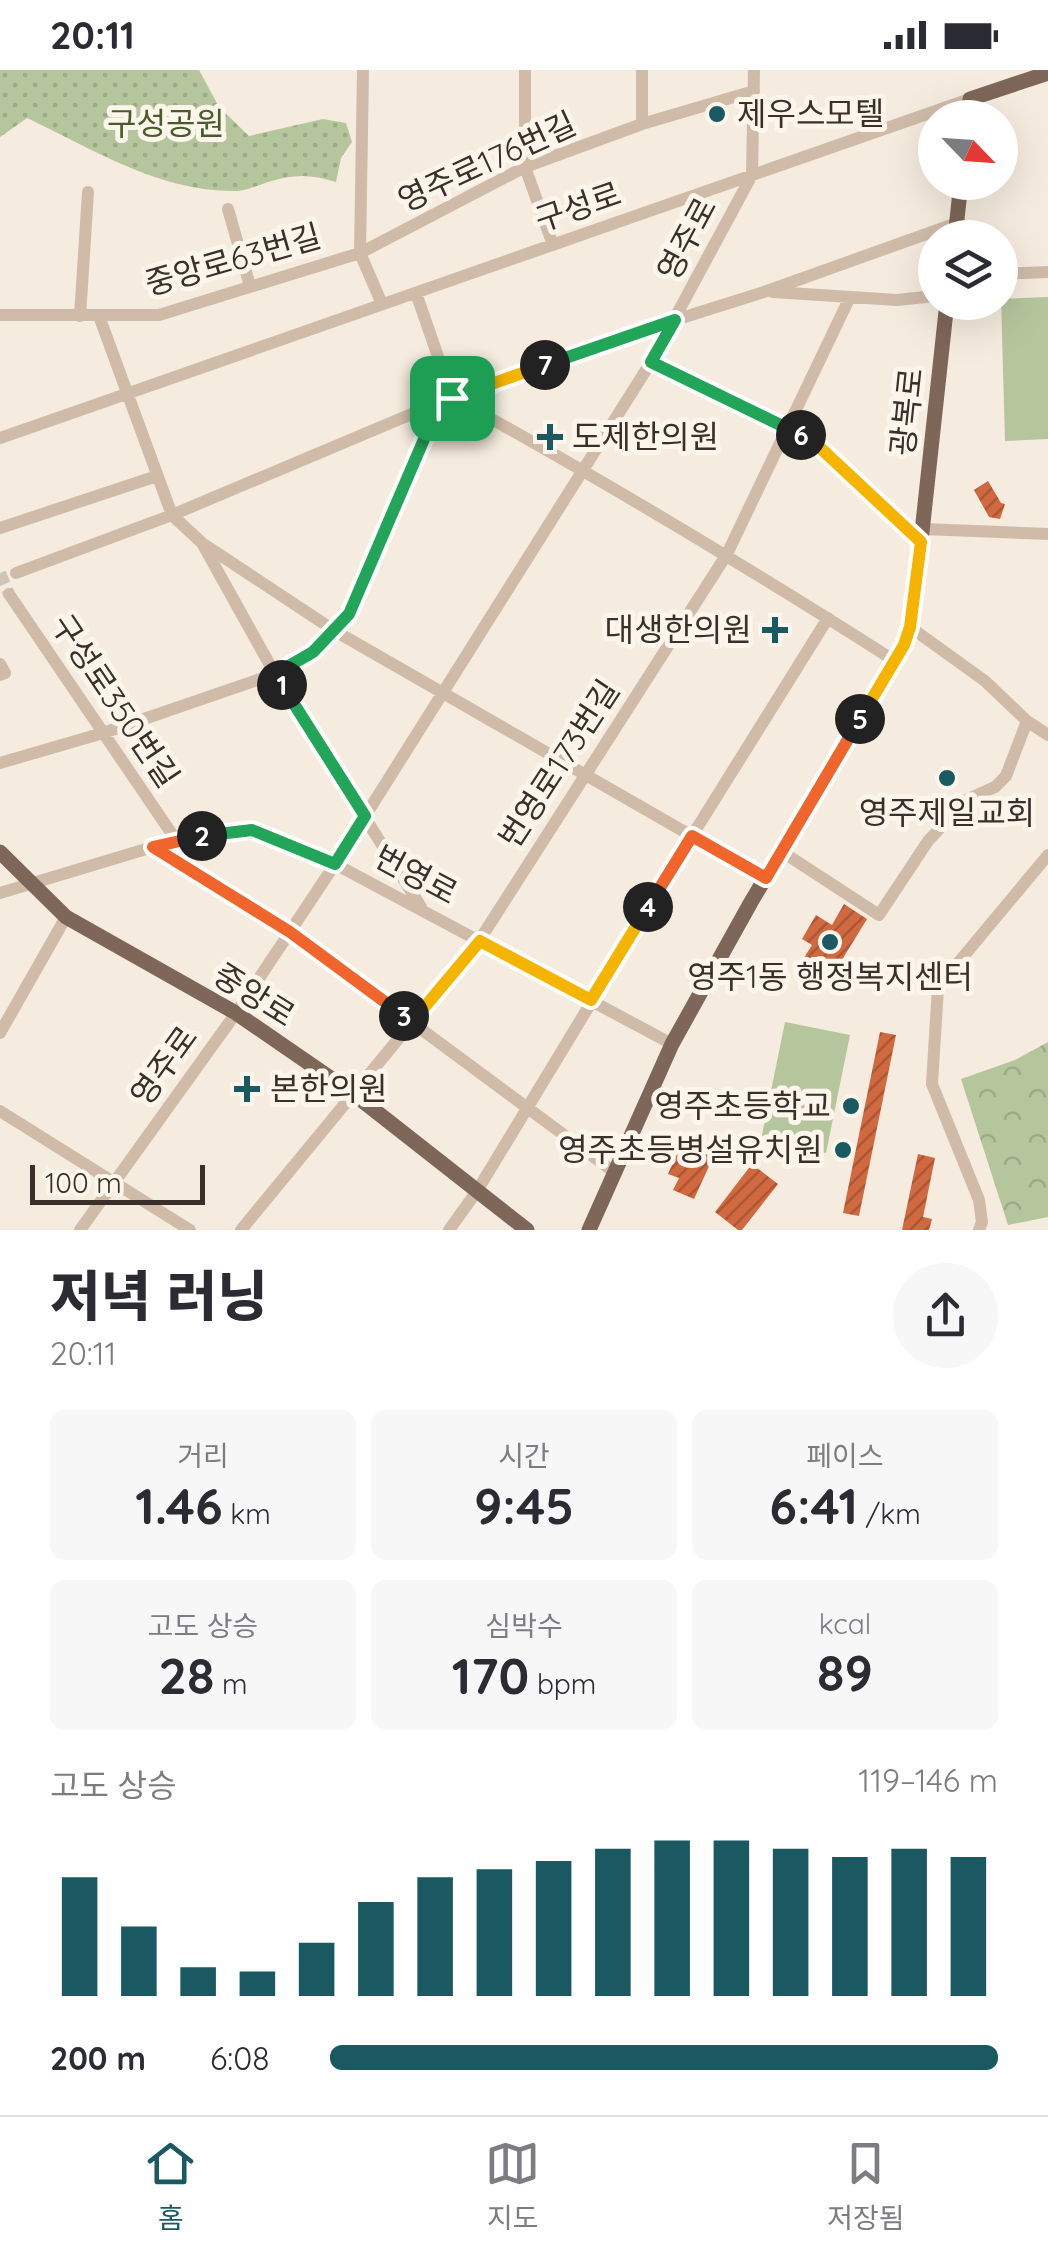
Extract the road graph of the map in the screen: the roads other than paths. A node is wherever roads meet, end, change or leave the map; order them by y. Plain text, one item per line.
1 (363, 70) edge
2 (525, 70) edge
3 (642, 70) edge
4 (754, 70) edge
5 (1048, 73) edge
6 (754, 91) junction
7 (970, 99) joint
8 (642, 124) junction
9 (525, 167) junction
10 (752, 175) junction
11 (88, 192) dead end
12 (228, 209) dead end
13 (918, 242) edge
14 (553, 244) junction
15 (360, 253) junction
16 (1048, 272) edge
17 (1018, 273) edge
18 (250, 286) junction
19 (416, 292) junction
20 (767, 292) junction
21 (850, 297) junction
22 (918, 298) edge
23 (382, 304) junction
24 (0, 315) edge
25 (80, 316) junction
26 (99, 316) junction
27 (675, 320) junction
28 (945, 320) edge
29 (651, 362) junction
30 (127, 393) junction
31 (446, 400) junction
32 (788, 427) junction
33 (0, 438) edge
34 (583, 469) junction
35 (157, 476) junction
36 (172, 515) junction
37 (0, 528) edge
38 (1048, 534) edge
39 (922, 535) junction
40 (202, 543) junction
41 (727, 554) junction
42 (16, 573) dead end
43 (9, 594) dead end
44 (828, 618) junction
45 (910, 627) junction
46 (336, 631) junction
47 (895, 661) junction
48 (0, 664) edge
49 (275, 674) junction
50 (0, 676) edge
51 (440, 693) junction
52 (1028, 721) junction
53 (102, 733) junction
54 (1048, 734) edge
55 (0, 763) edge
56 (584, 774) junction
57 (365, 816) junction
58 (692, 836) junction
59 (176, 840) junction
60 (153, 847) junction
61 (0, 852) edge
62 (781, 852) junction
63 (1048, 855) edge
64 (335, 864) junction
65 (766, 878) junction
66 (31, 885) junction
67 (0, 894) edge
68 (423, 910) junction
69 (66, 916) junction
70 (290, 932) junction
71 (480, 941) junction
72 (591, 1000) junction
73 (236, 1013) junction
74 (412, 1022) junction
75 (0, 1033) edge
76 (672, 1044) junction
77 (355, 1094) junction
78 (527, 1108) junction
79 (0, 1111) edge
80 (614, 1172) junction
81 (115, 1181) junction
82 (476, 1191) junction
83 (80, 1230) edge
84 (190, 1230) edge
85 (241, 1230) edge
86 (449, 1230) edge
87 (526, 1230) edge
88 (589, 1230) edge
89 (979, 1230) edge

1 - 15 street
2 - 9 street
3 - 8 street
4 - 6 street, 영주로
5 - 7 main road, 구성로
6 - 8 street, 영주로176번길
6 - 10 street, 영주로
7 - 10 street, 구성로
8 - 9 street, 영주로176번길
9 - 14 street
9 - 15 street, 영주로176번길
10 - 14 street, 구성로
10 - 27 street, 영주로
11 - 25 street
12 - 18 street
13 - 20 street
14 - 19 street, 구성로
15 - 18 street, 중앙로63번길
15 - 23 street
16 - 17 street
18 - 26 street, 중앙로63번길
19 - 23 street, 구성로
19 - 31 street
20 - 21 street
20 - 27 street
21 - 22 street
21 - 32 street, 번영로173번길
23 - 30 street, 구성로
24 - 25 street, 중앙로63번길
25 - 26 street, 중앙로63번길
26 - 30 street
27 - 29 street, 영주로
27 - 31 street
28 - 39 main road, 광복로
29 - 32 street
29 - 34 street, 영주로
30 - 33 street, 구성로
30 - 35 street
31 - 34 street
31 - 36 street
31 - 46 street
32 - 39 street
32 - 41 street, 번영로173번길
34 - 41 street
34 - 51 street, 영주로
35 - 36 street
35 - 37 street
36 - 40 street
36 - 42 street
38 - 39 street
39 - 45 main road, 광복로
40 - 46 street
40 - 49 street
41 - 44 street
41 - 56 street, 번영로173번길
43 - 53 street, 구성로350번길
44 - 47 street
44 - 58 street
45 - 47 main road, 광복로
45 - 52 street
46 - 49 street
46 - 51 street
47 - 62 main road, 광복로
48 - 50 street
49 - 53 street
49 - 57 street
51 - 56 street
51 - 57 street, 영주로
52 - 54 street
52 - 62 street
53 - 55 street
53 - 59 street, 구성로350번길
56 - 58 street
56 - 71 street, 번영로173번길
57 - 64 street, 영주로
57 - 68 street
58 - 65 street
58 - 72 street
59 - 60 street, 번영로
59 - 64 street, 번영로
60 - 66 street, 번영로
60 - 70 street
61 - 66 main road, 중앙로
62 - 65 main road, 광복로
63 - 89 street
64 - 68 street, 번영로
64 - 70 street, 영주로
65 - 76 main road, 광복로
66 - 67 street, 번영로
66 - 69 main road, 중앙로
68 - 71 street, 번영로
69 - 73 main road, 중앙로
69 - 75 street
70 - 73 street, 영주로
70 - 74 street
71 - 72 street, 번영로
71 - 74 street, 번영로
72 - 76 street, 번영로
72 - 78 street
73 - 77 main road, 중앙로
73 - 81 street, 영주로
74 - 77 street, 번영로
74 - 78 street
76 - 80 main road, 광복로
77 - 82 main road, 중앙로
77 - 85 street, 번영로
78 - 80 street
78 - 82 street
79 - 81 street
80 - 88 main road, 광복로
81 - 83 street, 영주로
81 - 84 street
82 - 86 street
82 - 87 main road, 중앙로

